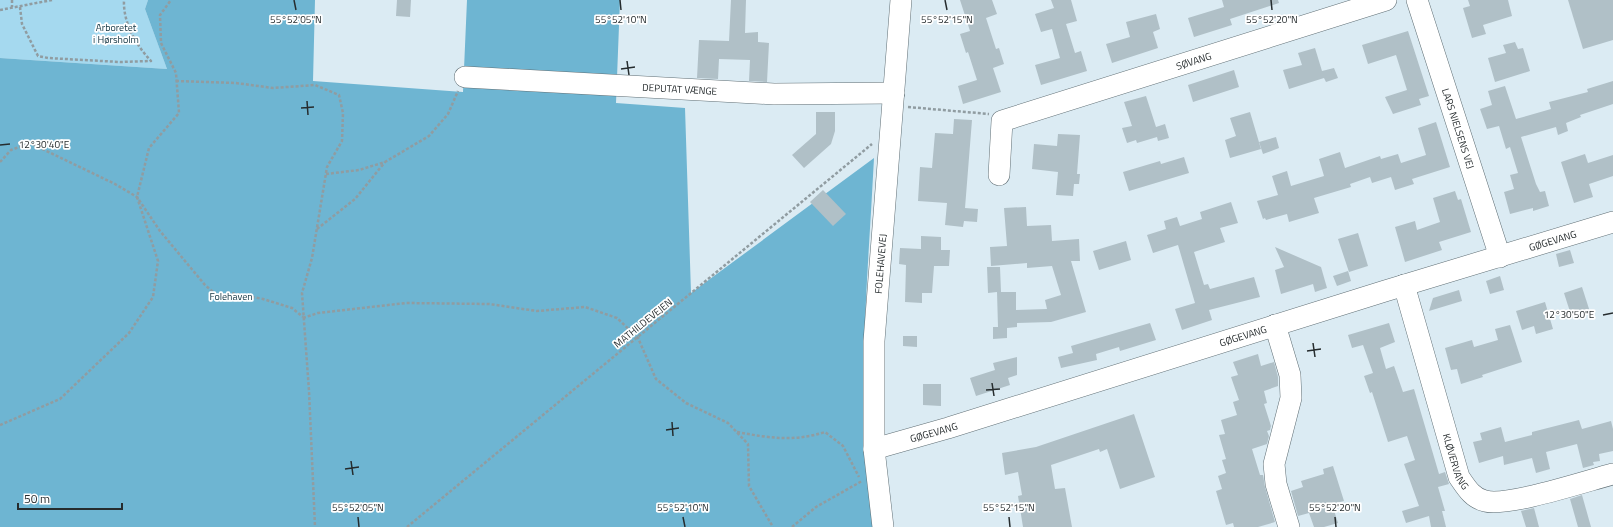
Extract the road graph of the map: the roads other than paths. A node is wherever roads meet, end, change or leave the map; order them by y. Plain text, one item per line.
1 (901, 0) edge
2 (1386, 0) edge
3 (1417, 0) edge
4 (465, 77) road end
5 (893, 98) junction
6 (999, 175) dead end
7 (1613, 222) edge
8 (1500, 257) junction
9 (1404, 286) junction
10 (1275, 325) junction
11 (874, 449) junction
12 (1613, 474) edge
13 (883, 527) edge
14 (1289, 527) edge

1 - 5 street, FOLEHAVEVEJ
2 - 6 street, SØVANG
3 - 8 street, LARS NIELSENS VEJ
4 - 5 street, DEPUTAT VÆNGE
5 - 11 street, FOLEHAVEVEJ
7 - 8 street, GØGEVANG
8 - 9 street, GØGEVANG
9 - 10 street, GØGEVANG
9 - 12 street, KLØVERVANG
10 - 11 street, GØGEVANG
10 - 14 street
11 - 13 street, FOLEHAVEVEJ

